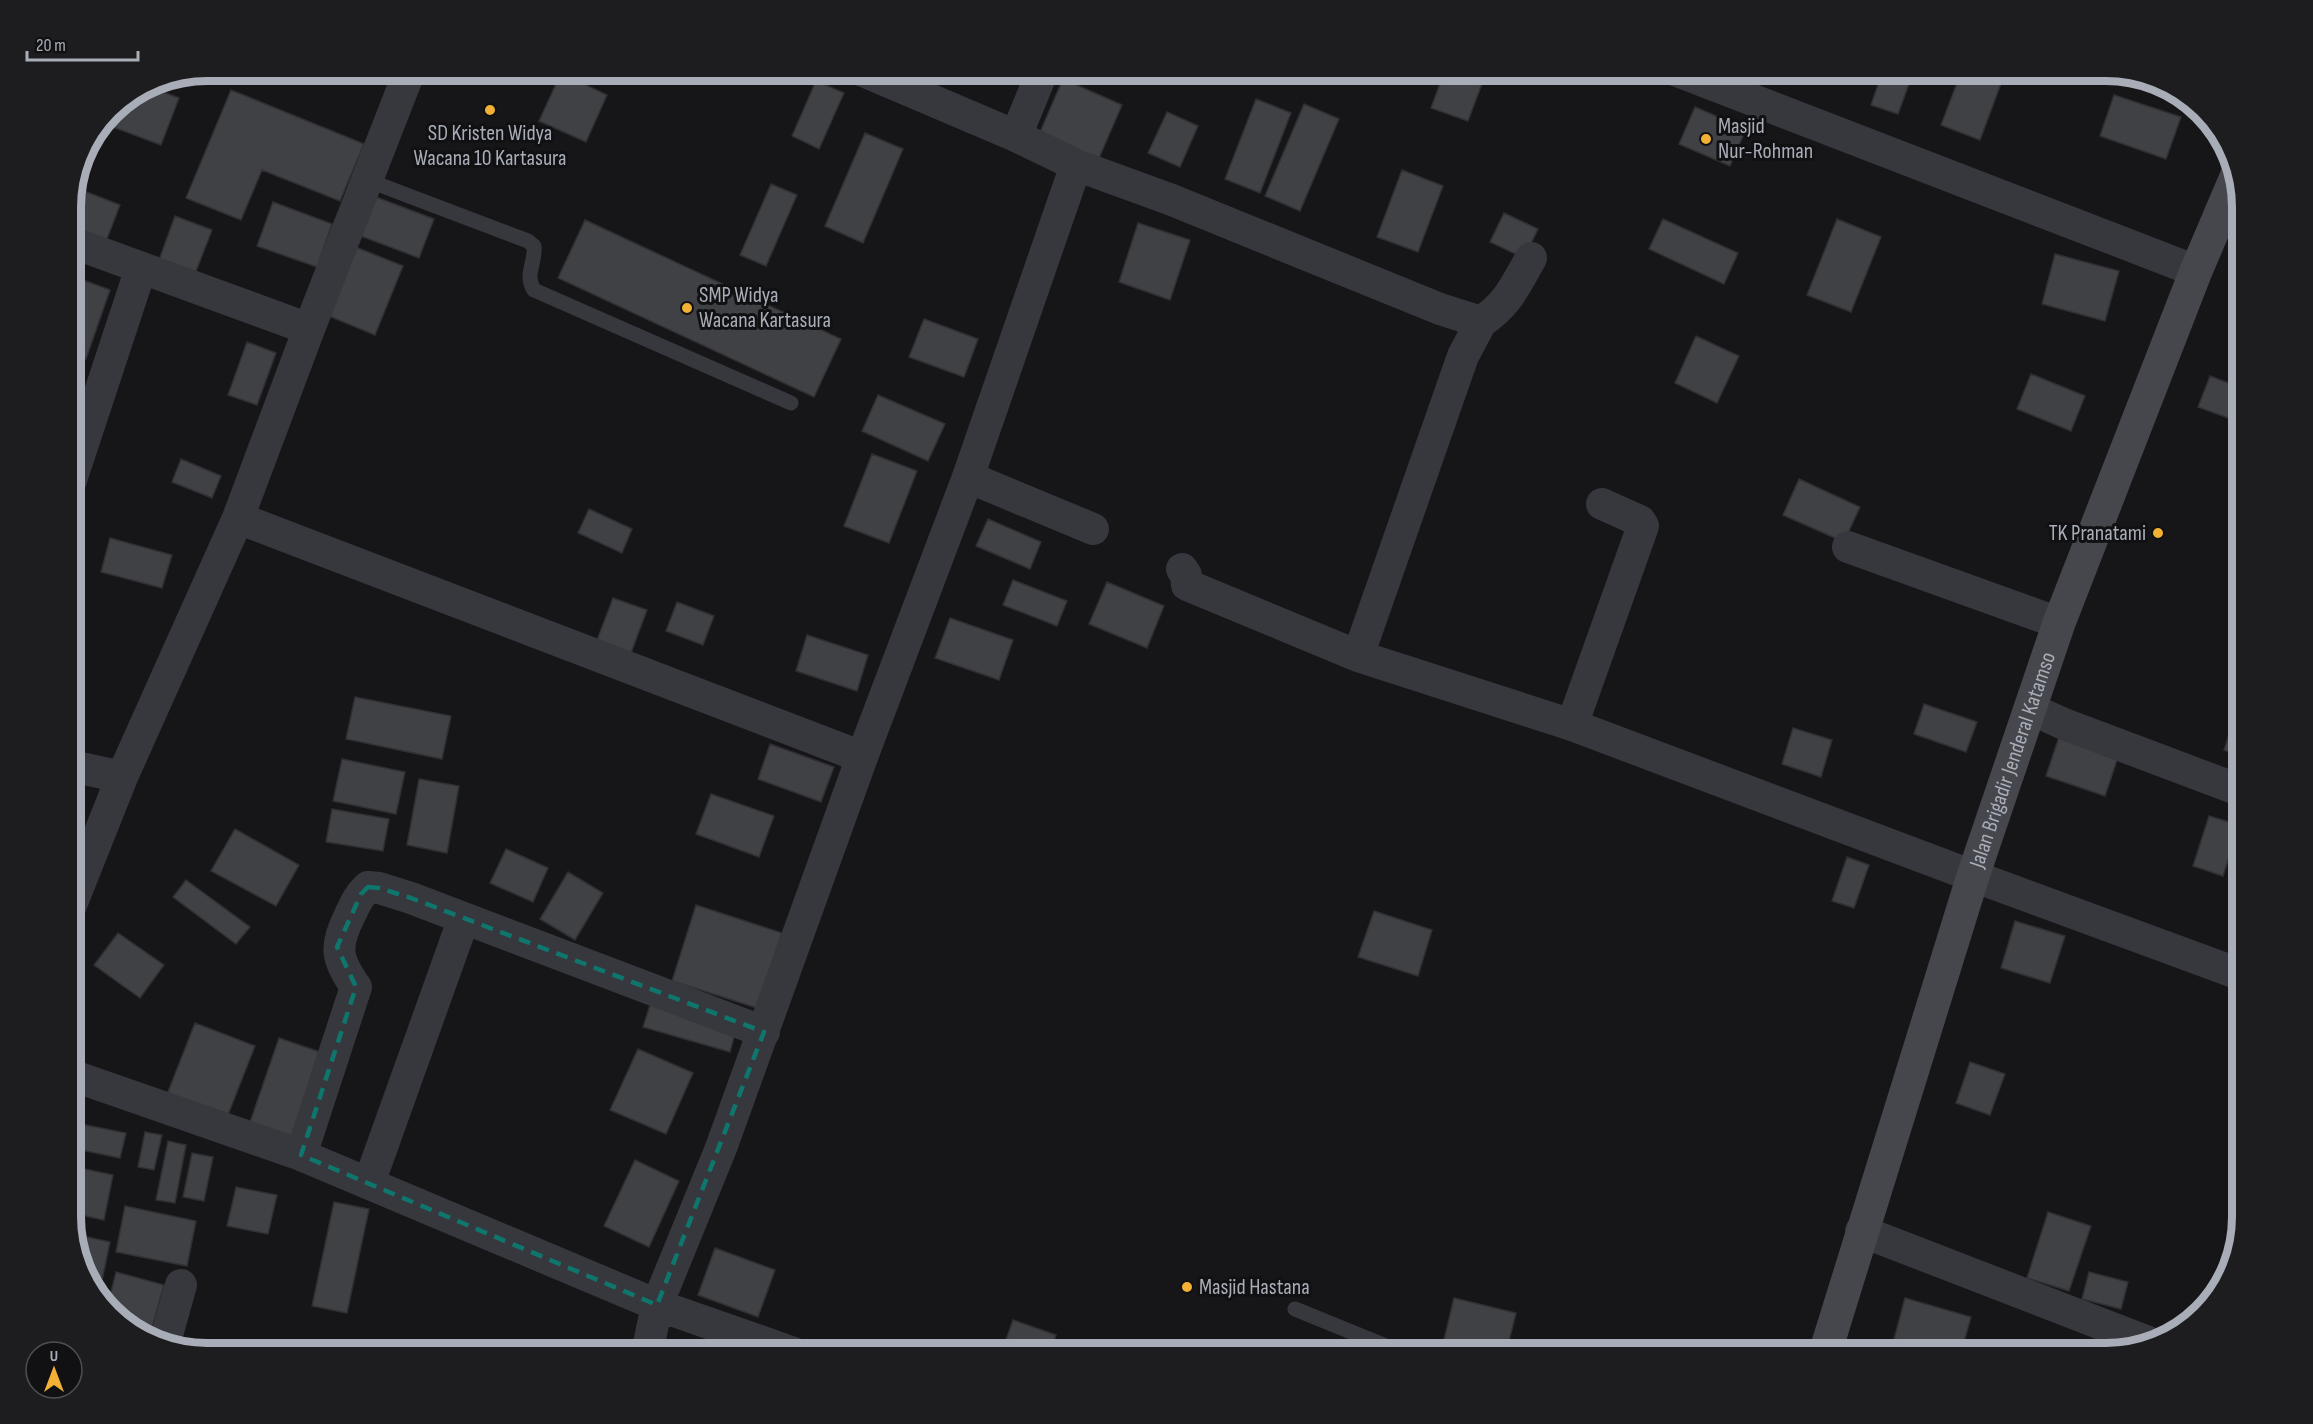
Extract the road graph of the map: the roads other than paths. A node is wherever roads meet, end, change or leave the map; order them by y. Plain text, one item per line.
1 (406, 81) edge
2 (887, 81) edge
3 (1038, 81) edge
4 (1704, 81) edge
5 (1016, 136) junction
6 (1076, 165) junction
7 (367, 180) junction
8 (2231, 189) edge
9 (81, 246) edge
10 (1531, 258) dead end
11 (141, 268) junction
12 (2196, 271) junction
13 (1481, 322) junction
14 (309, 329) junction
15 (791, 403) dead end
16 (81, 450) edge
17 (968, 477) junction
18 (1602, 504) dead end
19 (238, 518) junction
20 (1094, 530) dead end
21 (1848, 547) dead end
22 (1182, 569) dead end
23 (2059, 623) junction
24 (1358, 656) junction
25 (2031, 709) junction
26 (1572, 725) junction
27 (862, 757) junction
28 (81, 768) edge
29 (122, 777) junction
30 (2232, 787) edge
31 (1973, 876) junction
32 (81, 879) edge
33 (464, 918) junction
34 (2232, 971) edge
35 (764, 1032) junction
36 (81, 1078) edge
37 (301, 1155) junction
38 (369, 1183) junction
39 (1861, 1231) junction
40 (181, 1285) dead end
41 (657, 1305) junction
42 (1295, 1309) dead end
43 (167, 1336) edge
44 (2139, 1339) edge
45 (649, 1343) edge
46 (765, 1343) edge
47 (1378, 1343) edge
48 (1828, 1343) edge

1 - 7 street
2 - 5 street
3 - 5 street
4 - 12 street
5 - 6 street
6 - 13 street
6 - 17 street
7 - 14 street
7 - 15 lane
8 - 12 main road, Jalan Brigadir Jenderal Katamso
9 - 11 street
10 - 13 street
11 - 14 street
11 - 16 street
12 - 23 main road, Jalan Brigadir Jenderal Katamso
13 - 24 street
14 - 19 street
17 - 20 street
17 - 27 street
18 - 26 street
19 - 27 street
19 - 29 street
21 - 23 street
22 - 24 street
23 - 25 main road, Jalan Brigadir Jenderal Katamso
24 - 26 street
25 - 30 street
25 - 31 main road, Jalan Brigadir Jenderal Katamso
26 - 31 street
27 - 35 street
28 - 29 street
29 - 32 street
31 - 34 street
31 - 39 main road, Jalan Brigadir Jenderal Katamso
33 - 35 street
33 - 37 street
33 - 38 street
35 - 41 street
36 - 37 street
37 - 38 street
38 - 41 street
39 - 44 street
39 - 48 main road, Jalan Brigadir Jenderal Katamso
40 - 43 street
41 - 45 street
41 - 46 street
42 - 47 lane

